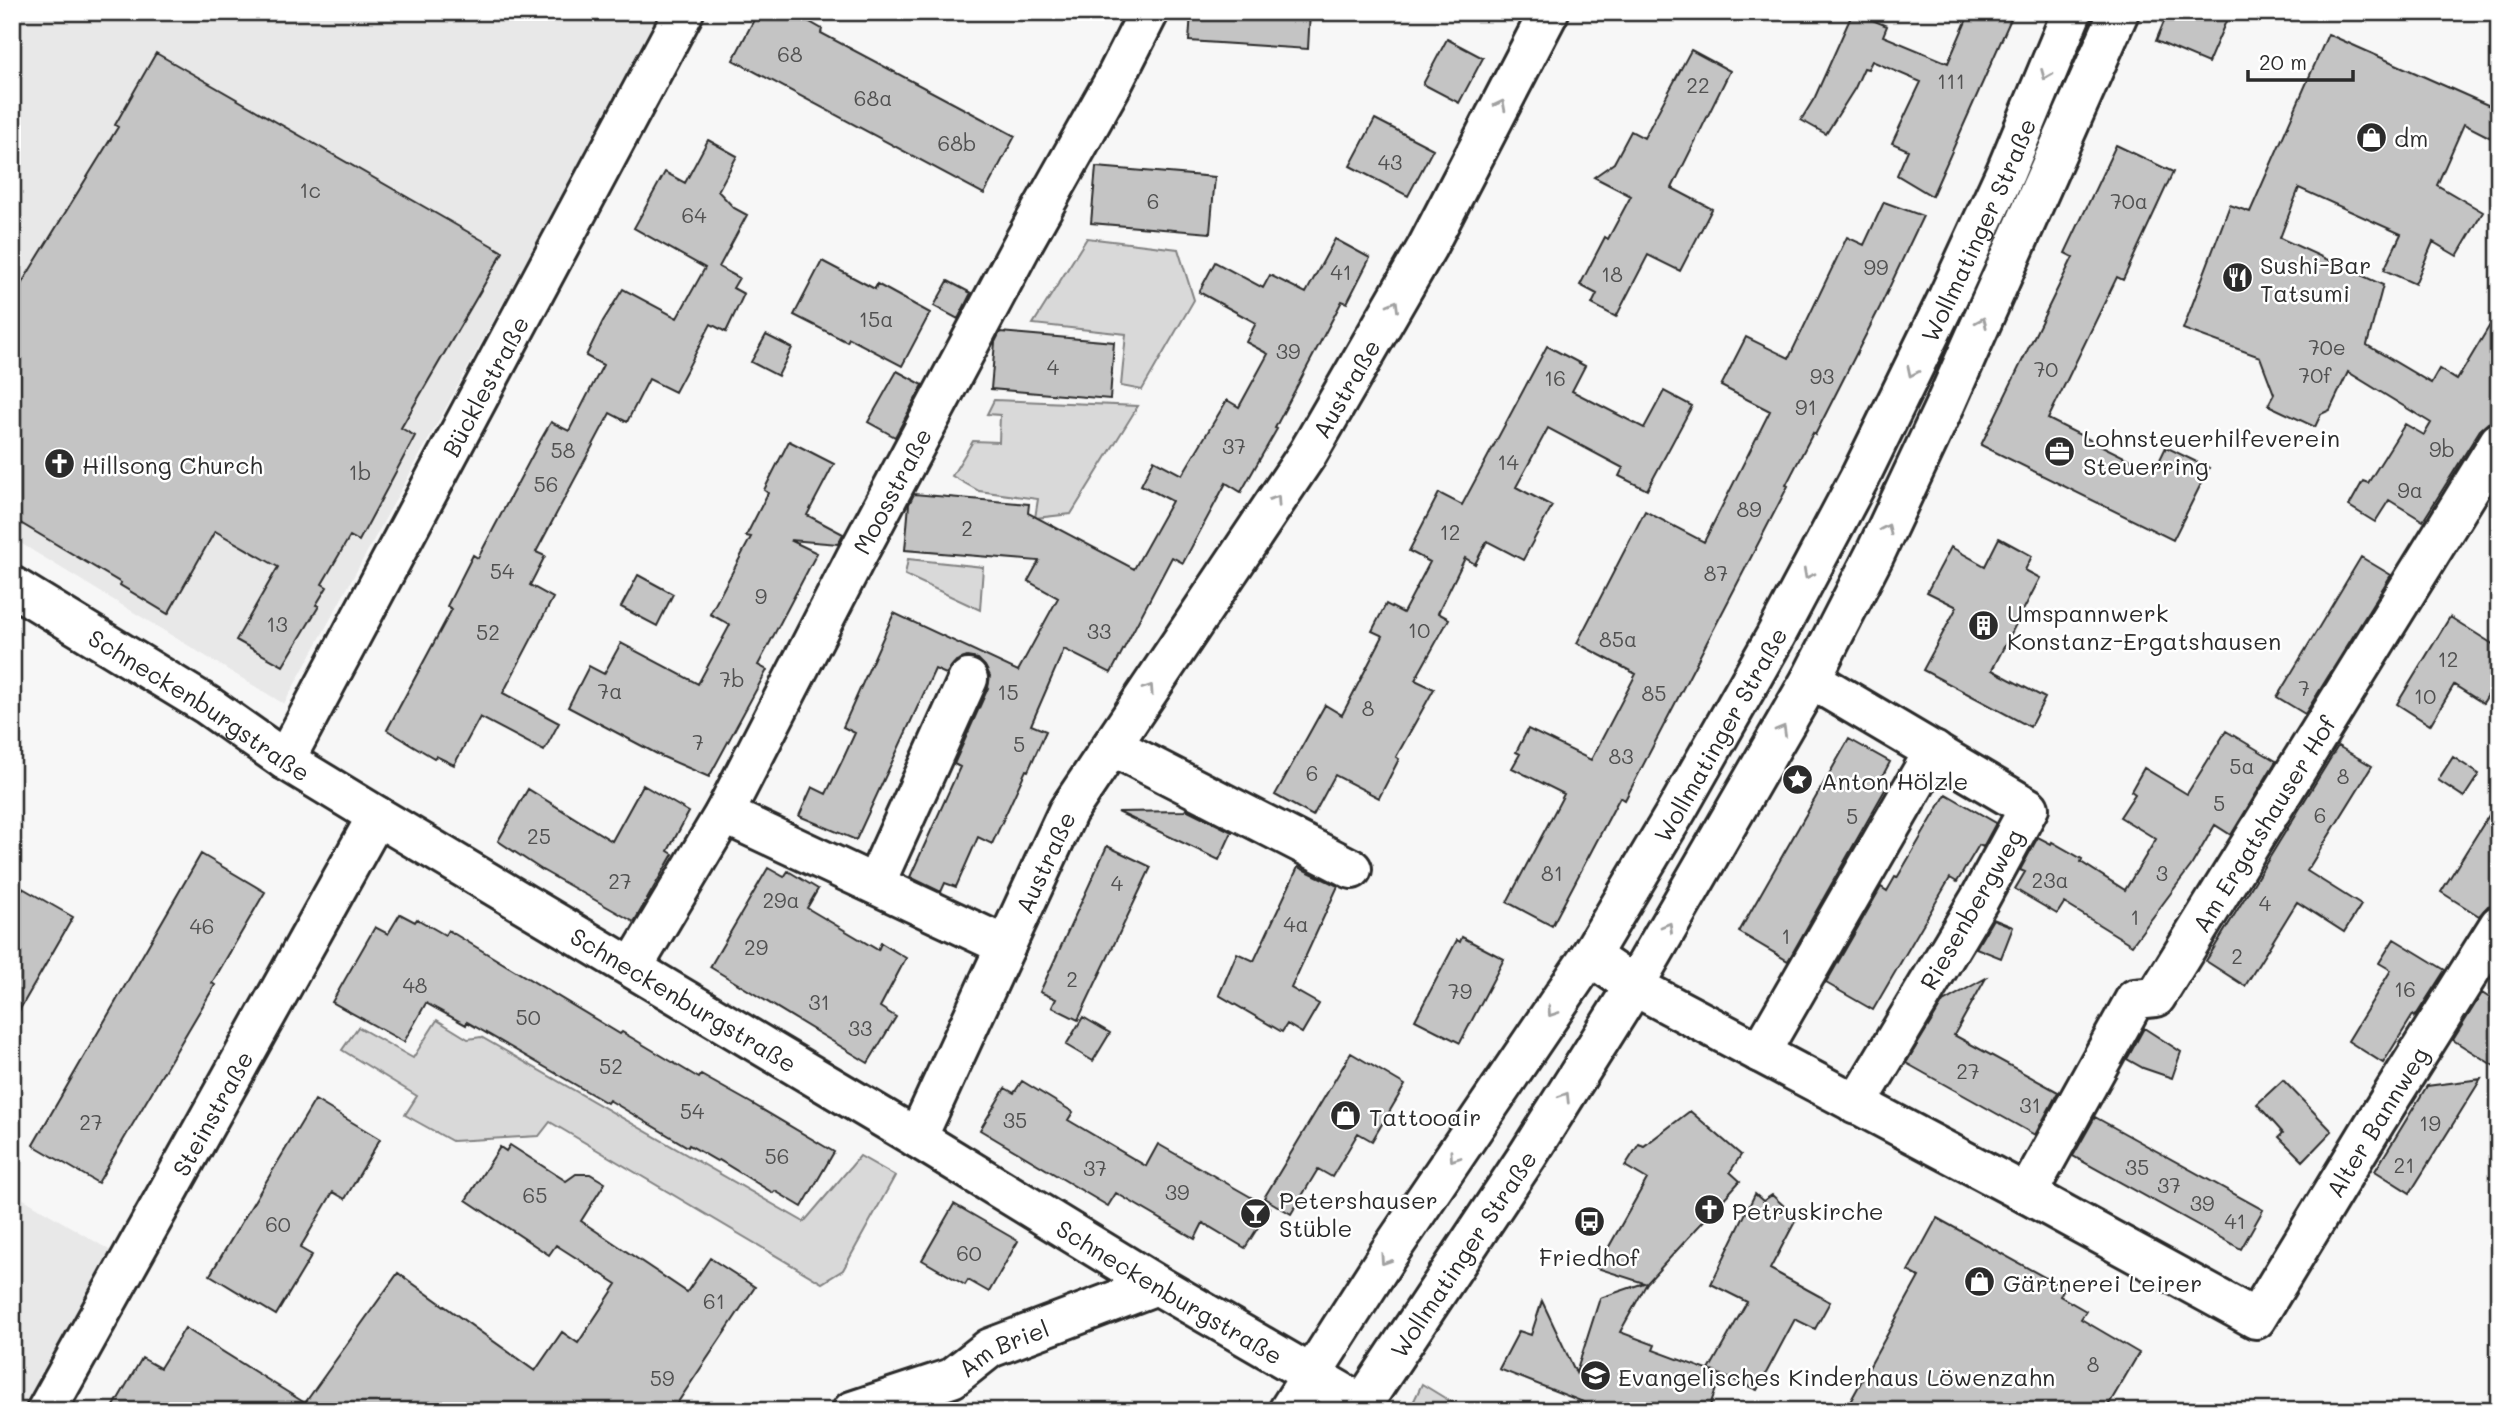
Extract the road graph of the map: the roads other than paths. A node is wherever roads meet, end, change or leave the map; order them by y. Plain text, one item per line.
1 (684, 12) edge
2 (1149, 12) edge
3 (1549, 12) edge
4 (2072, 12) edge
5 (2119, 12) edge
6 (2499, 442) edge
7 (12, 586) edge
8 (968, 678) dead end
9 (1811, 678) junction
10 (1112, 746) junction
11 (1934, 751) junction
12 (285, 760) junction
13 (724, 814) junction
14 (377, 816) junction
15 (1352, 869) dead end
16 (875, 884) junction
17 (2499, 925) edge
18 (1006, 946) junction
19 (1590, 956) junction
20 (633, 967) junction
21 (1634, 986) junction
22 (1760, 1053) junction
23 (1856, 1105) junction
24 (917, 1138) junction
25 (2027, 1195) junction
26 (1157, 1285) junction
27 (1311, 1374) junction
28 (1360, 1407) edge
29 (46, 1411) edge
30 (852, 1411) edge
31 (1288, 1411) edge

1 - 12 street, Bücklestraße
2 - 13 street, Moosstraße
10 -> 3 street, Austraße
4 -> 19 street, Wollmatinger Straße
9 -> 5 street, Wollmatinger Straße
6 - 25 street, Am Ergatshauser Hof
7 - 12 street, Schneckenburgstraße
8 - 16 street
9 - 11 street, Riesenbergweg
21 -> 9 street, Wollmatinger Straße
10 - 15 street
10 - 18 street, Austraße
11 - 22 street
11 - 23 street, Riesenbergweg
12 - 14 street, Schneckenburgstraße
13 - 16 street
13 - 20 street, Moosstraße
14 - 20 street, Schneckenburgstraße
14 - 29 street, Steinstraße
16 - 18 street
17 - 25 street, Alter Bannweg
18 - 24 street, Austraße
19 - 21 street
19 -> 27 street, Wollmatinger Straße
20 - 24 street, Schneckenburgstraße
21 - 22 street
28 -> 21 street, Wollmatinger Straße
22 - 23 street
23 - 25 street
24 - 26 street, Schneckenburgstraße
26 - 27 street, Schneckenburgstraße
26 - 30 street, Am Briel
27 - 28 street, Schneckenburgstraße
27 - 31 street, Wollmatinger Straße

